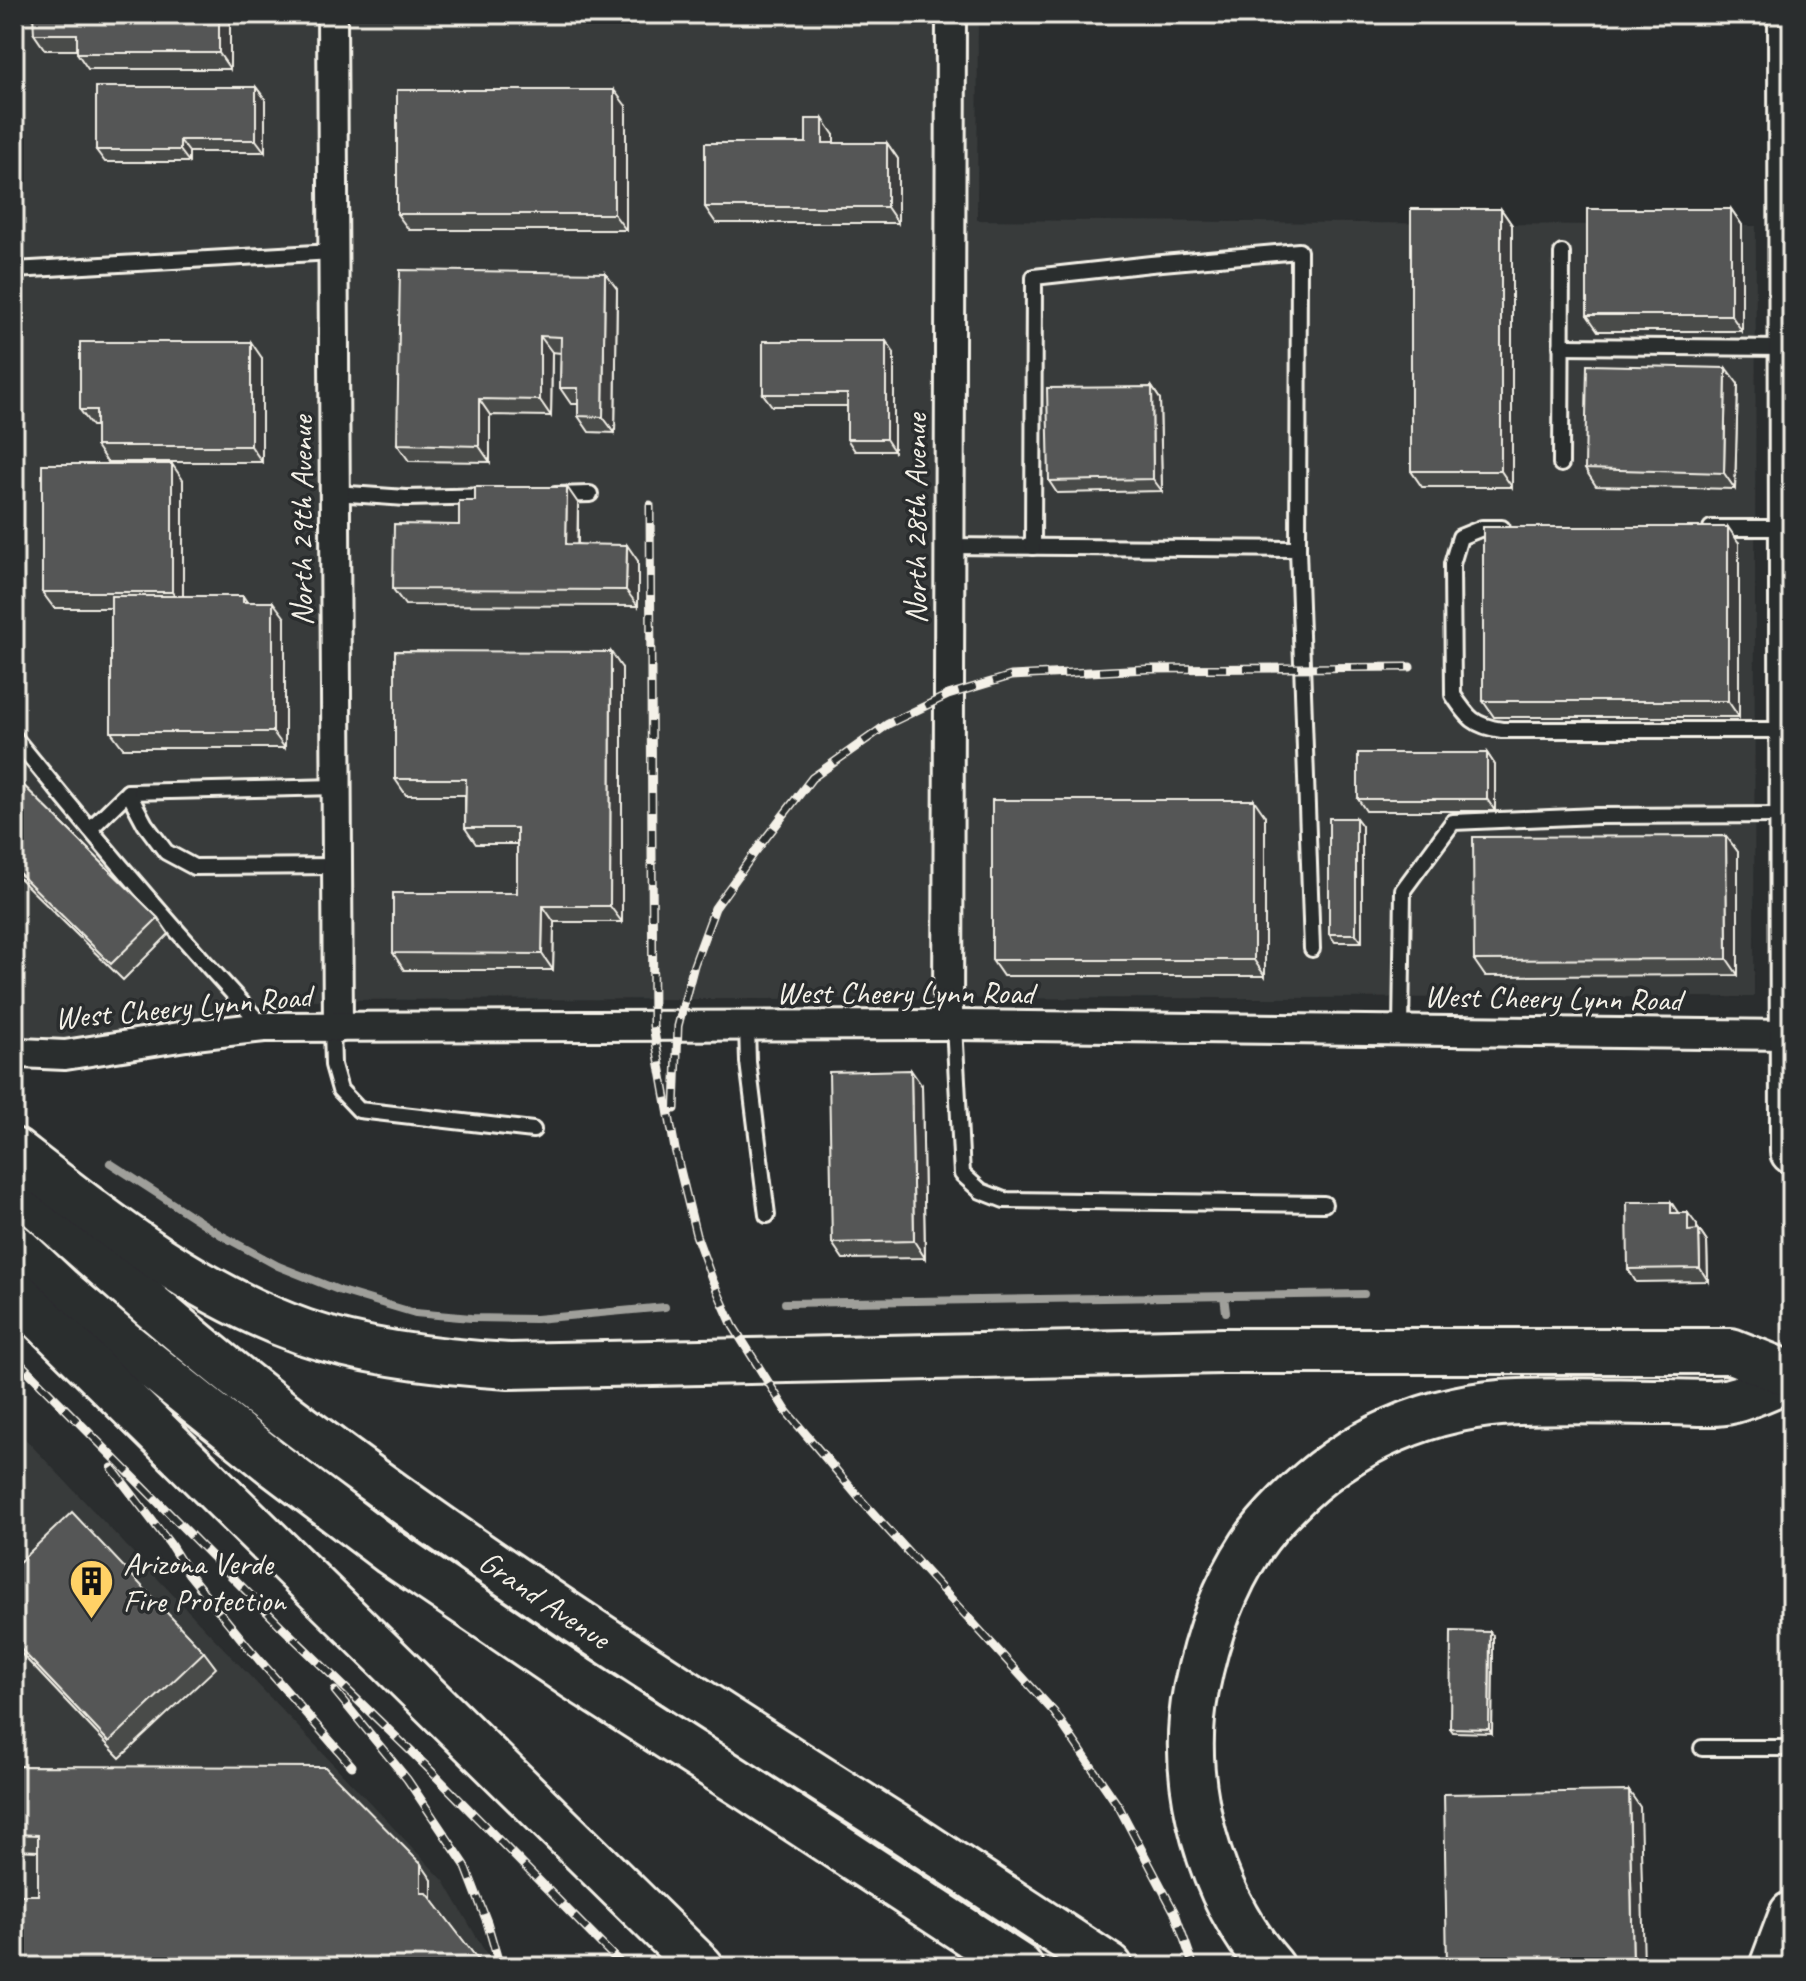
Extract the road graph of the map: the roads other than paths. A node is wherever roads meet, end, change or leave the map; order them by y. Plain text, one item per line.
1 (332, 14) edge
2 (951, 14) edge
3 (1790, 14) edge
4 (333, 252) junction
5 (1562, 253) dead end
6 (14, 270) edge
7 (1561, 346) junction
8 (1790, 348) edge
9 (1561, 464) dead end
10 (335, 493) junction
11 (590, 494) dead end
12 (513, 495) edge
13 (544, 495) edge
14 (1513, 528) edge
15 (1700, 528) edge
16 (1791, 528) edge
17 (949, 546) junction
18 (1033, 547) junction
19 (1298, 549) junction
20 (1791, 730) edge
21 (14, 737) edge
22 (337, 787) junction
23 (128, 792) junction
24 (1791, 815) edge
25 (90, 829) junction
26 (337, 866) junction
27 (1312, 949) dead end
28 (951, 1025) junction
29 (747, 1026) junction
30 (264, 1027) junction
31 (335, 1028) junction
32 (1401, 1030) junction
33 (1791, 1035) edge
34 (17, 1047) edge
35 (533, 1130) dead end
36 (14, 1151) edge
37 (1792, 1152) edge
38 (14, 1185) edge
39 (1324, 1204) dead end
40 (767, 1215) dead end
41 (14, 1246) edge
42 (14, 1291) edge
43 (1792, 1376) edge
44 (1702, 1748) dead end
45 (1792, 1748) edge
46 (1792, 1914) edge
47 (701, 1967) edge
48 (1020, 1967) edge
49 (1110, 1967) edge
50 (1272, 1967) edge
51 (1772, 1967) edge

1 - 4 street, North 29th Avenue
2 - 17 street, North 28th Avenue
3 - 8 main road
4 - 6 lane
4 - 10 street, North 29th Avenue
5 - 7 lane
7 - 8 lane
7 - 9 lane
8 - 16 main road
10 - 12 lane
10 - 22 street, North 29th Avenue
11 - 13 lane
14 - 20 lane
15 - 16 lane
16 - 20 main road
17 - 18 lane
17 - 28 street, North 28th Avenue
18 - 19 lane
18 - 19 lane
19 - 27 lane
20 - 24 main road
21 - 25 lane
22 - 23 lane
22 - 26 street, North 29th Avenue
23 - 25 lane
23 - 26 lane
24 - 32 lane
24 - 33 main road
25 - 30 lane
26 - 31 street, North 29th Avenue
28 - 29 street, West Cheery Lynn Road
28 - 32 street, West Cheery Lynn Road
28 - 39 lane
29 - 31 street, West Cheery Lynn Road
29 - 40 lane
30 - 31 street, West Cheery Lynn Road
30 - 34 street, West Cheery Lynn Road
31 - 35 lane
32 - 33 street, West Cheery Lynn Road
33 - 37 main road
36 - 43 main road
38 - 49 main road, Grand Avenue
41 - 48 main road, Grand Avenue
42 - 47 main road
43 - 50 main road
44 - 45 lane
46 - 51 main road

